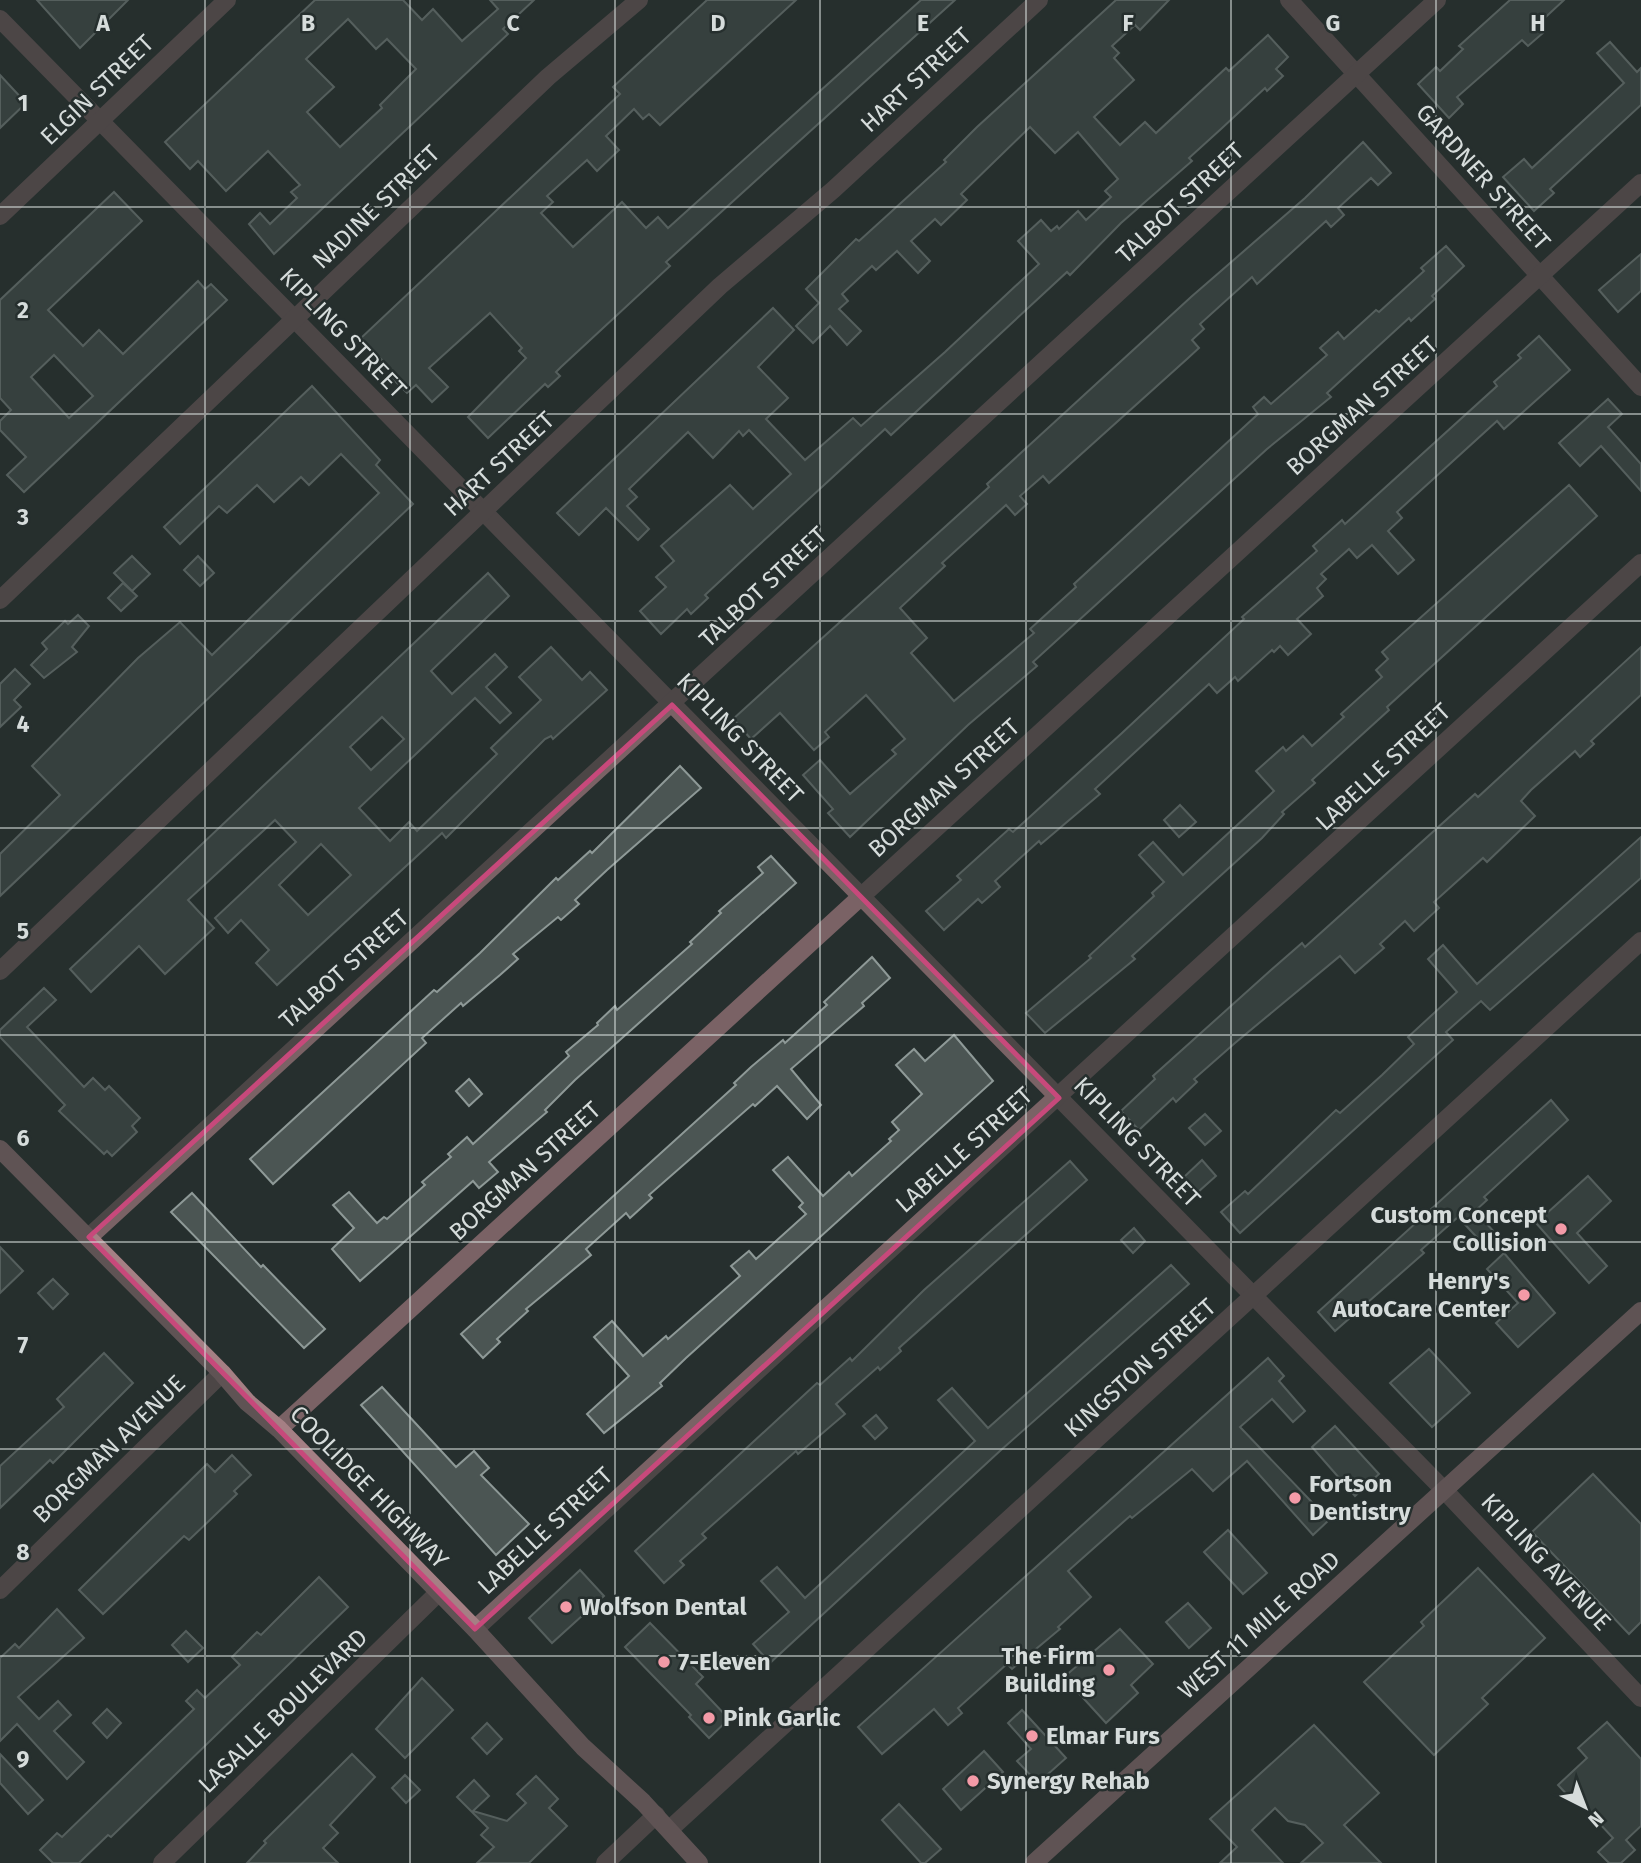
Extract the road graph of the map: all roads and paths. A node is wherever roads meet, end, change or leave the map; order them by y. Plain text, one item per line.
1 (227, 0) edge
2 (639, 0) edge
3 (1039, 0) edge
4 (1289, 0) edge
5 (1437, 0) edge
6 (0, 19) edge
7 (1356, 74) junction
8 (100, 121) junction
9 (1641, 183) edge
10 (0, 216) edge
11 (1540, 276) junction
12 (295, 319) junction
13 (1641, 387) edge
14 (484, 512) junction
15 (1641, 563) edge
16 (0, 600) edge
17 (672, 705) junction
18 (862, 896) junction
19 (1641, 941) edge
20 (0, 971) edge
21 (1059, 1098) junction
22 (2, 1155) edge
23 (89, 1237) junction
24 (1255, 1297) junction
25 (1641, 1311) edge
26 (222, 1373) junction
27 (279, 1429) junction
28 (1445, 1490) junction
29 (0, 1590) edge
30 (438, 1593) junction
31 (475, 1629) junction
32 (1641, 1698) edge
33 (656, 1815) junction
34 (670, 1829) junction
35 (162, 1863) edge
36 (605, 1863) edge
37 (699, 1863) edge
38 (1034, 1863) edge

1 - 8 street, ELGIN STREET
2 - 12 street, NADINE STREET
3 - 14 street, HART STREET
4 - 7 street, GARDNER STREET
5 - 7 street, TALBOT STREET
6 - 8 street, KIPLING STREET
7 - 11 street, GARDNER STREET
7 - 17 street, TALBOT STREET
8 - 10 street, ELGIN STREET
8 - 12 street, KIPLING STREET
9 - 11 street, BORGMAN STREET
11 - 13 street, GARDNER STREET
11 - 18 street, BORGMAN STREET
12 - 14 street, KIPLING STREET
12 - 16 street, NADINE STREET
14 - 17 street, KIPLING STREET
14 - 20 street, HART STREET
15 - 21 street, LABELLE STREET
17 - 18 street, KIPLING STREET
17 - 23 street, TALBOT STREET
18 - 21 street, KIPLING STREET
18 - 27 street, BORGMAN STREET
19 - 24 street, KINGSTON STREET
21 - 24 street, KIPLING STREET
21 - 31 street, LABELLE STREET
22 - 23 main road, COOLIDGE HIGHWAY
23 - 26 main road, COOLIDGE HIGHWAY
24 - 28 street, KIPLING STREET
24 - 34 street, KINGSTON STREET
25 - 28 main road, WEST 11 MILE ROAD
26 - 27 main road, COOLIDGE HIGHWAY
26 - 29 street, BORGMAN AVENUE
27 - 30 main road, COOLIDGE HIGHWAY
28 - 32 street, KIPLING AVENUE
28 - 38 main road, WEST 11 MILE ROAD
30 - 31 main road, COOLIDGE HIGHWAY
30 - 35 street, LASALLE BOULEVARD
31 - 33 main road, COOLIDGE HIGHWAY
33 - 34 main road, COOLIDGE HIGHWAY
33 - 36 street
34 - 37 main road, COOLIDGE HIGHWAY

